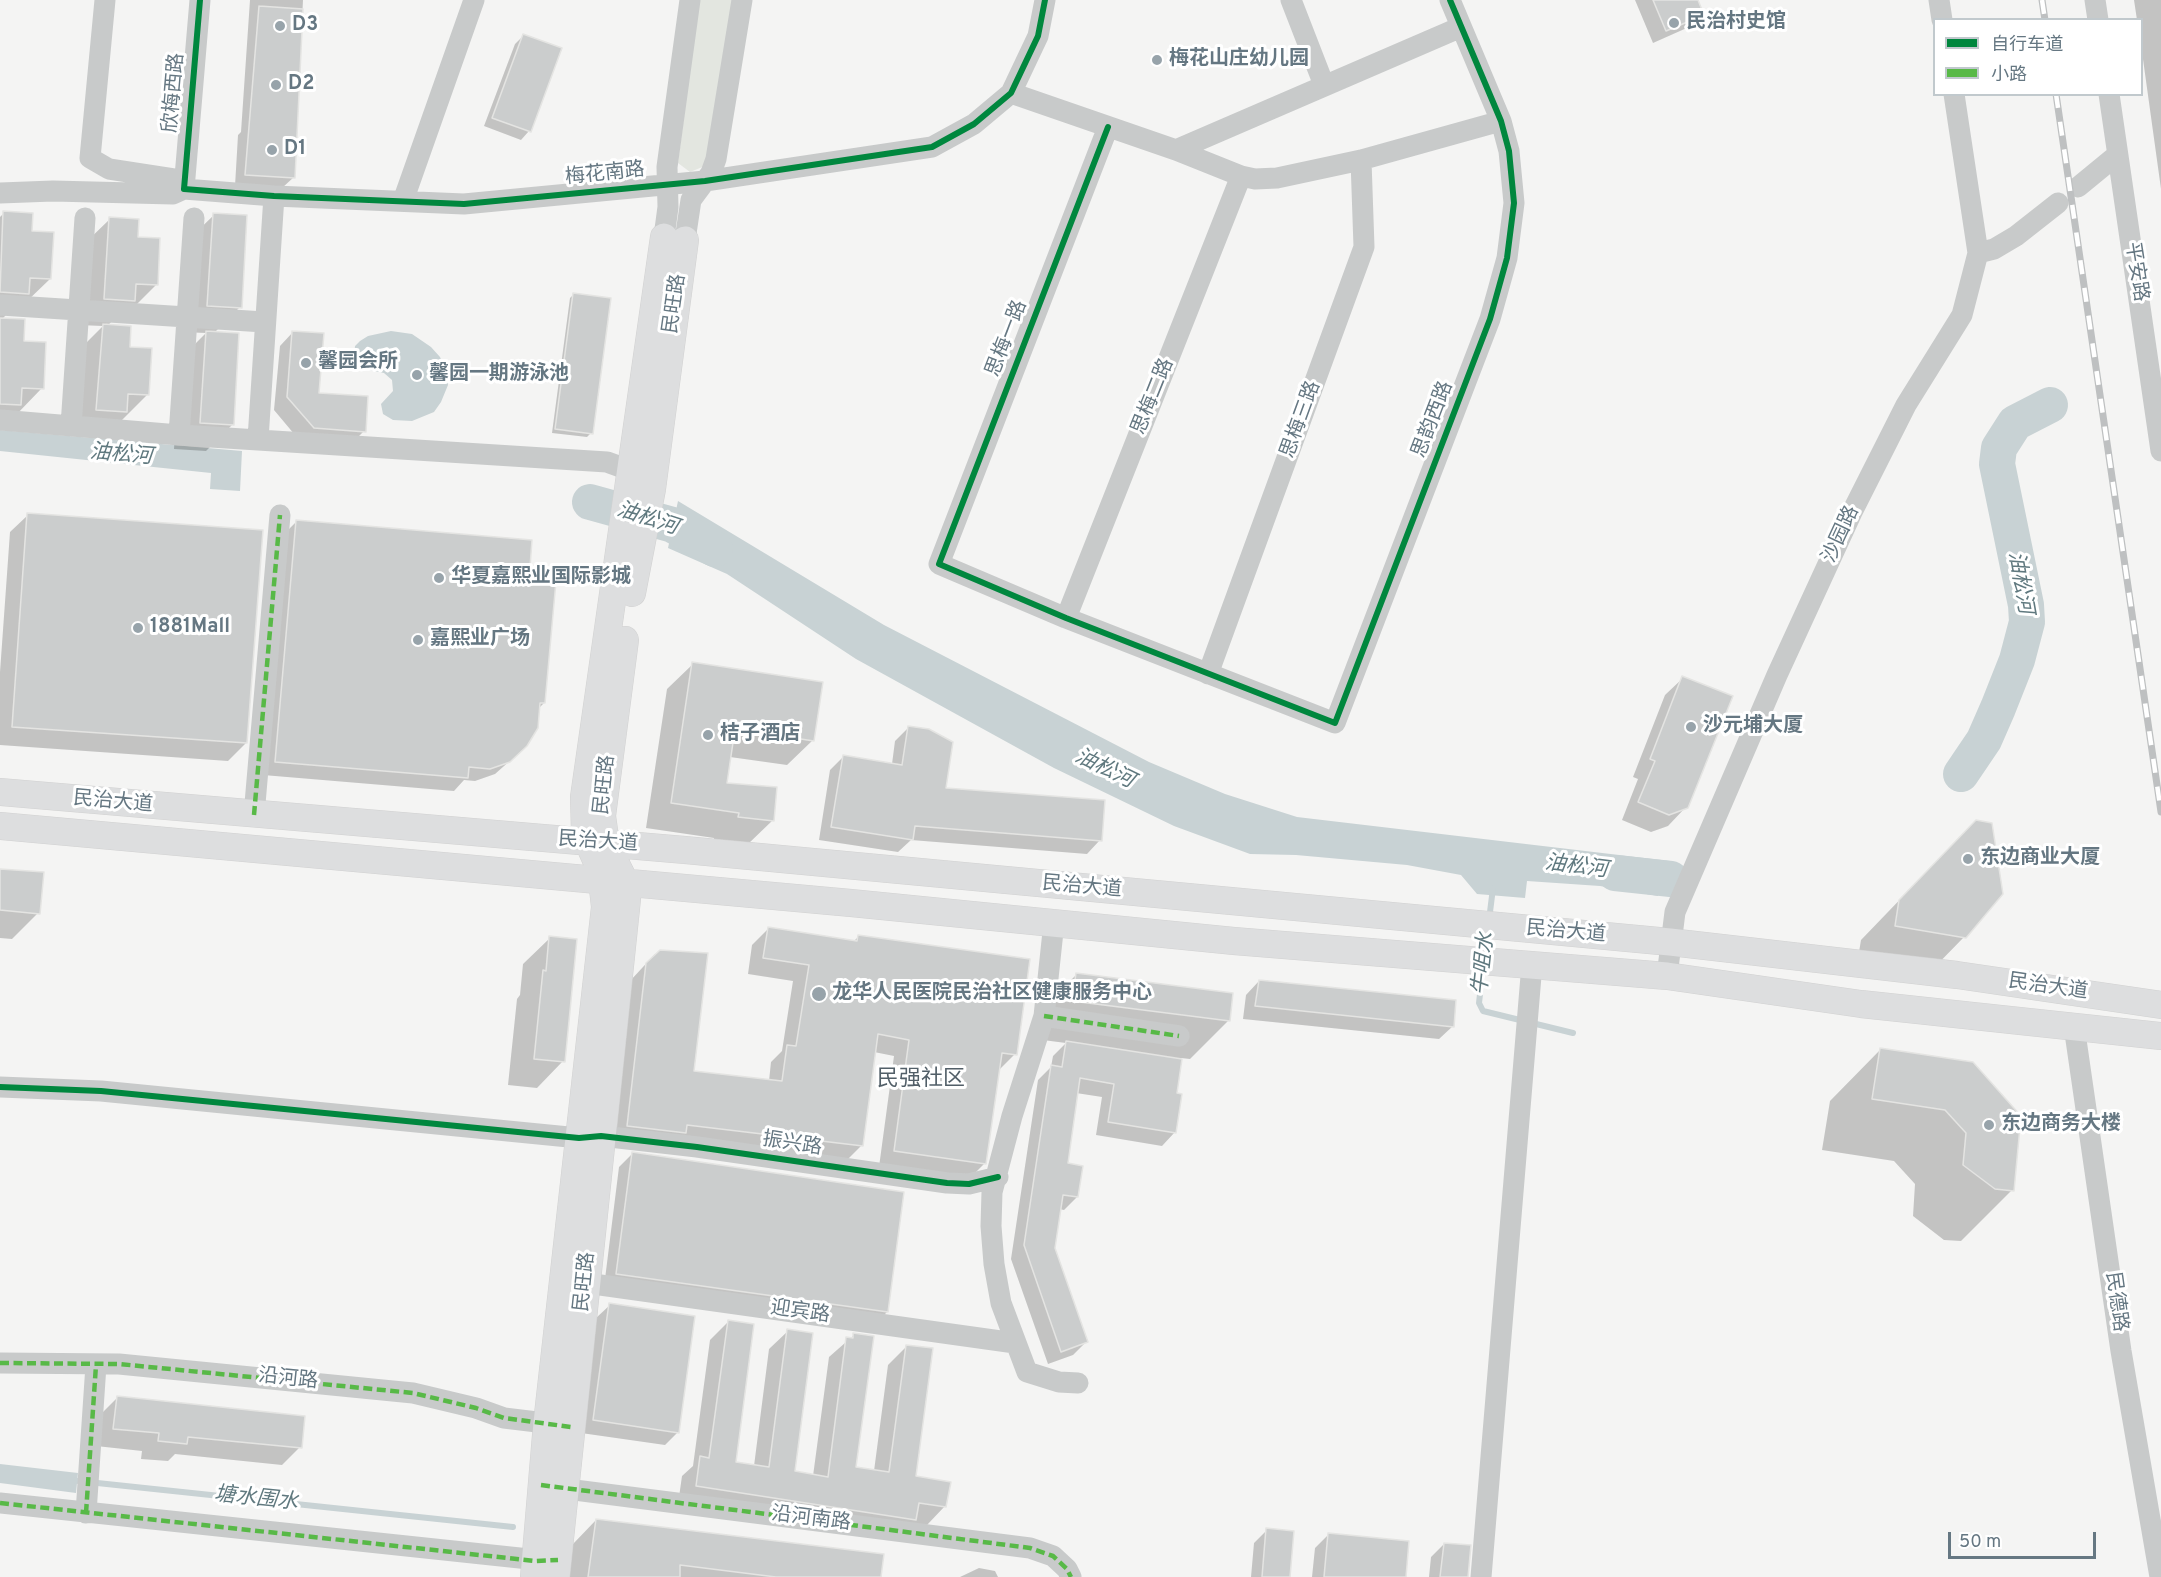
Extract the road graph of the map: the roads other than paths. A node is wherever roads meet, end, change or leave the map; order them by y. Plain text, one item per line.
1 (105, 0) edge
2 (200, 0) edge
3 (690, 0) edge
4 (742, 0) edge
5 (1044, 0) edge
6 (1291, 0) edge
7 (1450, 0) edge
8 (1939, 0) edge
9 (2095, 0) edge
10 (468, 2) edge
11 (1942, 18) edge
12 (2098, 18) edge
13 (1461, 27) junction
14 (1324, 85) junction
15 (1011, 93) junction
16 (1954, 96) edge
17 (2109, 96) edge
18 (1502, 120) junction
19 (1108, 127) junction
20 (1176, 150) junction
21 (2117, 155) junction
22 (1361, 160) junction
23 (1241, 176) junction
24 (705, 181) junction
25 (666, 185) junction
26 (2078, 187) dead end
27 (184, 189) junction
28 (0, 193) edge
29 (274, 196) junction
30 (403, 201) junction
31 (2058, 203) dead end
32 (85, 218) dead end
33 (194, 218) dead end
34 (675, 238) junction
35 (1978, 253) junction
36 (0, 305) edge
37 (79, 309) junction
38 (187, 317) junction
39 (264, 322) junction
40 (0, 420) edge
41 (71, 426) junction
42 (179, 435) junction
43 (258, 439) junction
44 (2161, 451) edge
45 (642, 480) junction
46 (280, 515) dead end
47 (1066, 618) junction
48 (1208, 674) junction
49 (0, 792) edge
50 (254, 815) junction
51 (0, 826) edge
52 (597, 843) junction
53 (614, 883) junction
54 (1054, 922) junction
55 (1670, 942) junction
56 (1523, 964) junction
57 (1667, 976) junction
58 (2161, 1005) edge
59 (1044, 1016) junction
60 (2074, 1026) junction
61 (1179, 1036) dead end
62 (2161, 1036) edge
63 (0, 1087) edge
64 (590, 1137) junction
65 (998, 1177) junction
66 (586, 1283) junction
67 (1015, 1343) junction
68 (0, 1363) edge
69 (96, 1365) junction
70 (1078, 1383) dead end
71 (559, 1425) junction
72 (2152, 1482) edge
73 (553, 1487) junction
74 (0, 1503) edge
75 (87, 1504) junction
76 (546, 1569) edge
77 (1071, 1577) edge
78 (1481, 1577) edge
79 (2160, 1577) edge

1 - 27 street
2 - 27 street, 欣梅西路
3 - 25 street, 民旺路
4 - 24 street, 民旺路
5 - 15 street
6 - 14 street
7 - 13 street, 思韵西路
8 - 11 street
9 - 12 street
10 - 30 street
13 - 14 street
13 - 18 street, 思韵西路
14 - 20 street
15 - 19 street
15 - 24 street, 梅花南路
16 - 35 street, 沙园路
17 - 21 street, 平安路
18 - 22 street
18 - 48 street, 思韵西路
19 - 20 street
19 - 47 street, 思梅一路
20 - 23 street
21 - 26 street
21 - 44 street, 平安路
22 - 23 street
22 - 48 street, 思梅三路
23 - 47 street, 思梅二路
24 - 25 street, 梅花南路
24 - 34 street, 民旺路
25 - 30 street, 梅花南路
25 - 34 street, 民旺路
27 - 28 street
27 - 29 street, 梅花南路
29 - 30 street, 梅花南路
29 - 39 street
31 - 35 street
32 - 37 street
33 - 38 street
34 - 45 main road, 民旺路
35 - 55 street, 沙园路
36 - 37 street
37 - 38 street
37 - 41 street
38 - 39 street
38 - 42 street
39 - 43 street
40 - 41 street
41 - 42 street
42 - 43 street
43 - 45 street
45 - 52 main road, 民旺路
46 - 50 street
47 - 48 street
49 - 50 main road, 民治大道
50 - 52 main road, 民治大道
51 - 53 main road, 民治大道
52 - 53 main road, 民旺路
52 - 55 main road, 民治大道
53 - 54 main road, 民治大道
53 - 64 main road, 民旺路
54 - 56 main road, 民治大道
54 - 59 street
55 - 57 street, 沙园路
55 - 58 main road, 民治大道
56 - 57 main road, 民治大道
56 - 78 street
57 - 60 main road, 民治大道
59 - 61 street
59 - 65 street
60 - 62 main road, 民治大道
60 - 72 street, 民德路
63 - 64 street, 振兴路
64 - 65 street, 振兴路
64 - 66 main road, 民旺路
64 - 71 main road, 民旺路
65 - 67 street
66 - 67 street, 迎宾路
66 - 71 main road, 民旺路
67 - 70 street
68 - 69 street, 沿河路
69 - 71 street, 沿河路
69 - 75 street
71 - 73 main road, 民旺路
72 - 79 street, 民德路
73 - 76 main road, 民旺路
73 - 77 street, 沿河南路
74 - 75 street
75 - 76 street

